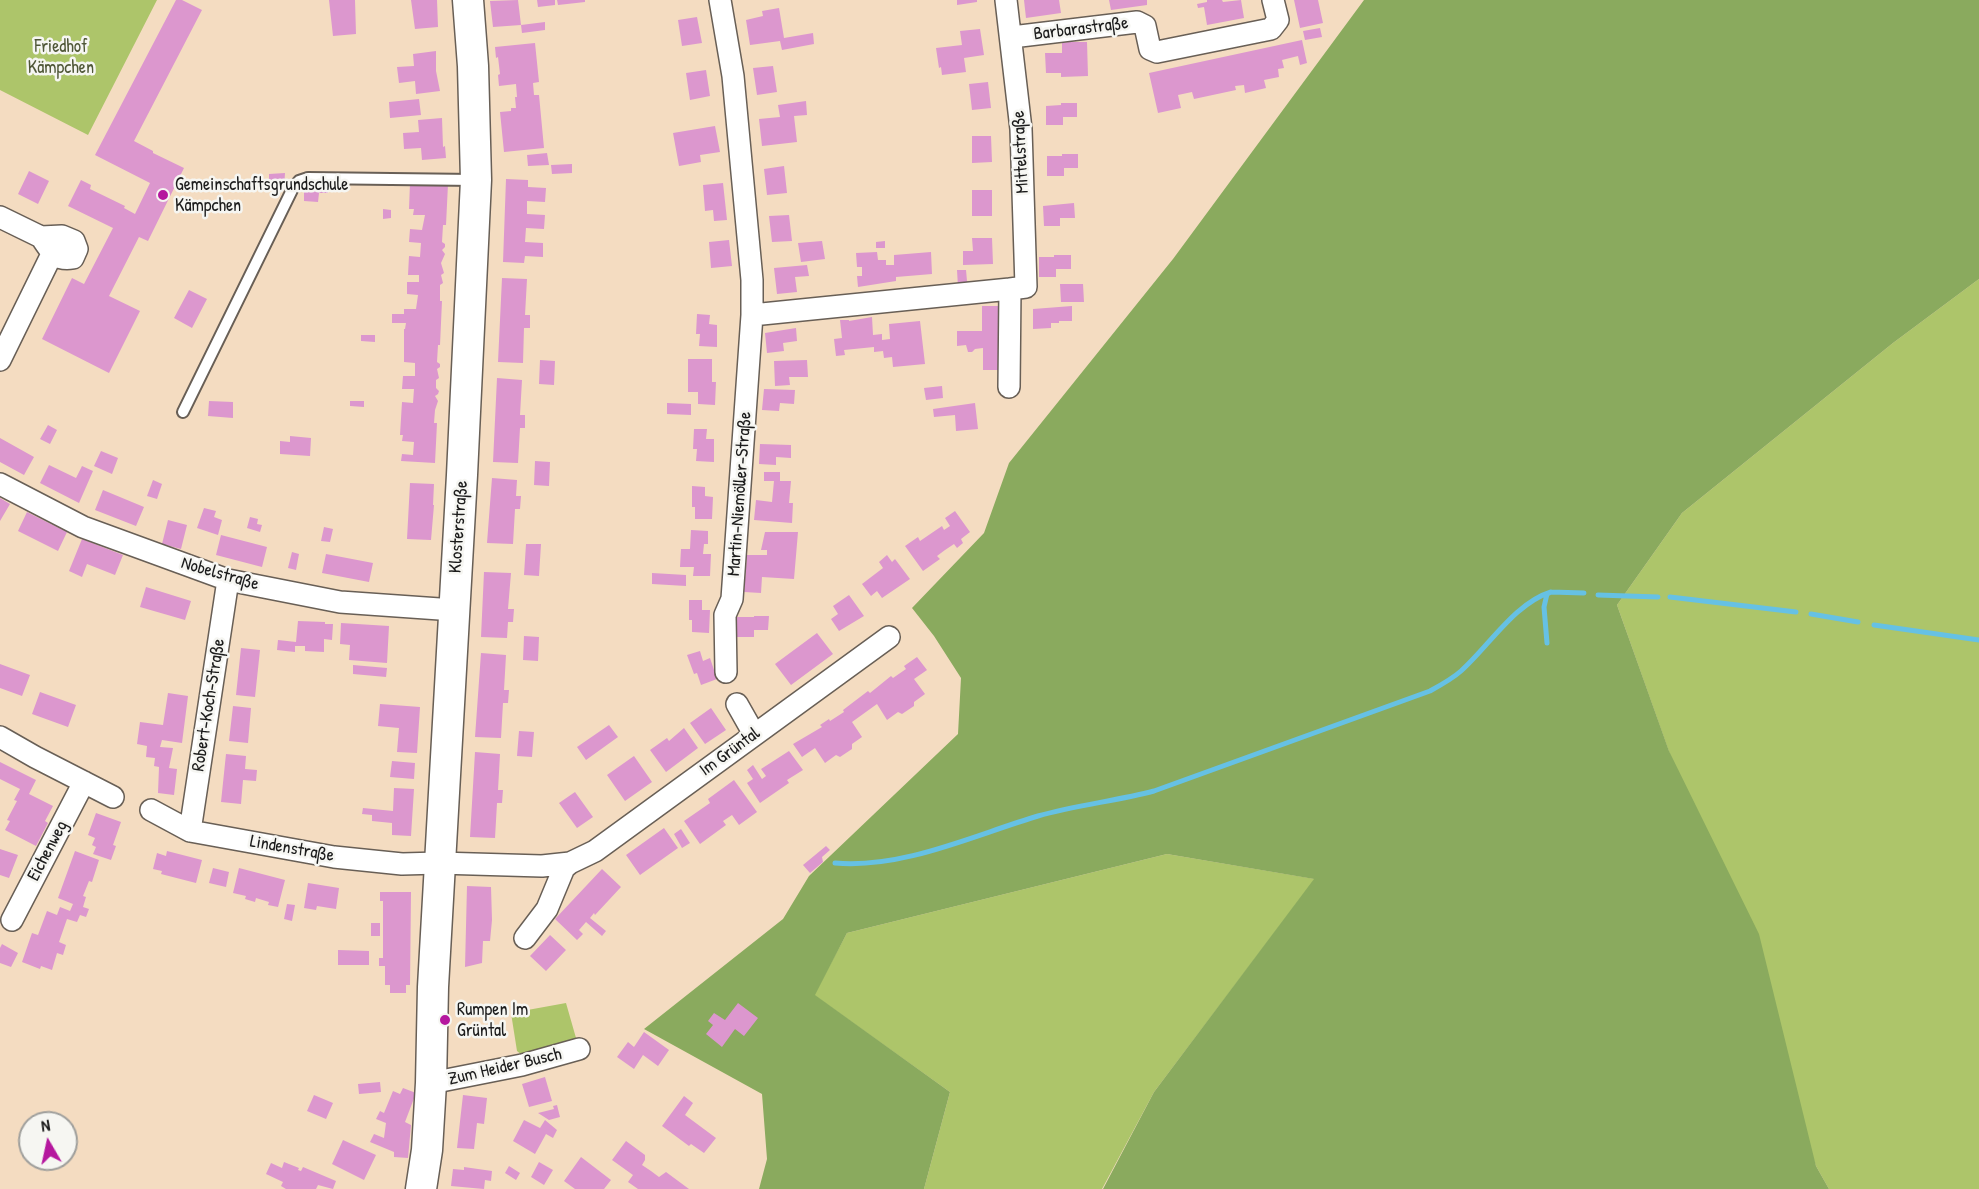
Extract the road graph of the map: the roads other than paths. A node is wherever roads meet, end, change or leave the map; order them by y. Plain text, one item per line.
1 (468, 0) edge
2 (720, 0) edge
3 (1006, 0) edge
4 (1273, 0) edge
5 (1012, 37) junction
6 (476, 180) junction
7 (0, 217) edge
8 (1010, 289) junction
9 (753, 315) junction
10 (0, 360) edge
11 (1009, 387) dead end
12 (183, 412) dead end
13 (0, 484) edge
14 (228, 580) junction
15 (454, 610) junction
16 (889, 637) dead end
17 (726, 672) dead end
18 (737, 704) dead end
19 (753, 734) junction
20 (0, 737) edge
21 (84, 782) junction
22 (112, 797) dead end
23 (151, 810) dead end
24 (190, 831) junction
25 (439, 863) junction
26 (570, 863) junction
27 (12, 920) dead end
28 (525, 938) dead end
29 (579, 1049) dead end
30 (431, 1069) junction
31 (421, 1189) edge

1 - 6 main road, Klosterstraße
2 - 9 street, Martin-Niemöller-Straße
3 - 5 street, Mittelstraße
4 - 5 street, Barbarastraße
5 - 8 street, Mittelstraße
6 - 12 lane
6 - 15 main road, Klosterstraße
7 - 10 street
8 - 9 street
8 - 11 street
9 - 17 street, Martin-Niemöller-Straße
13 - 14 street, Nobelstraße
14 - 15 street, Nobelstraße
14 - 24 street, Robert-Koch-Straße
15 - 25 main road, Klosterstraße
16 - 19 street, Im Grüntal
18 - 19 street
19 - 26 street, Im Grüntal
20 - 21 street
21 - 22 street
21 - 27 street, Eichenweg
23 - 24 street, Lindenstraße
24 - 25 street, Lindenstraße
25 - 26 street, Im Grüntal
25 - 30 main road, Klosterstraße
26 - 28 street
29 - 30 street, Zum Heider Busch
30 - 31 main road, Klosterstraße

